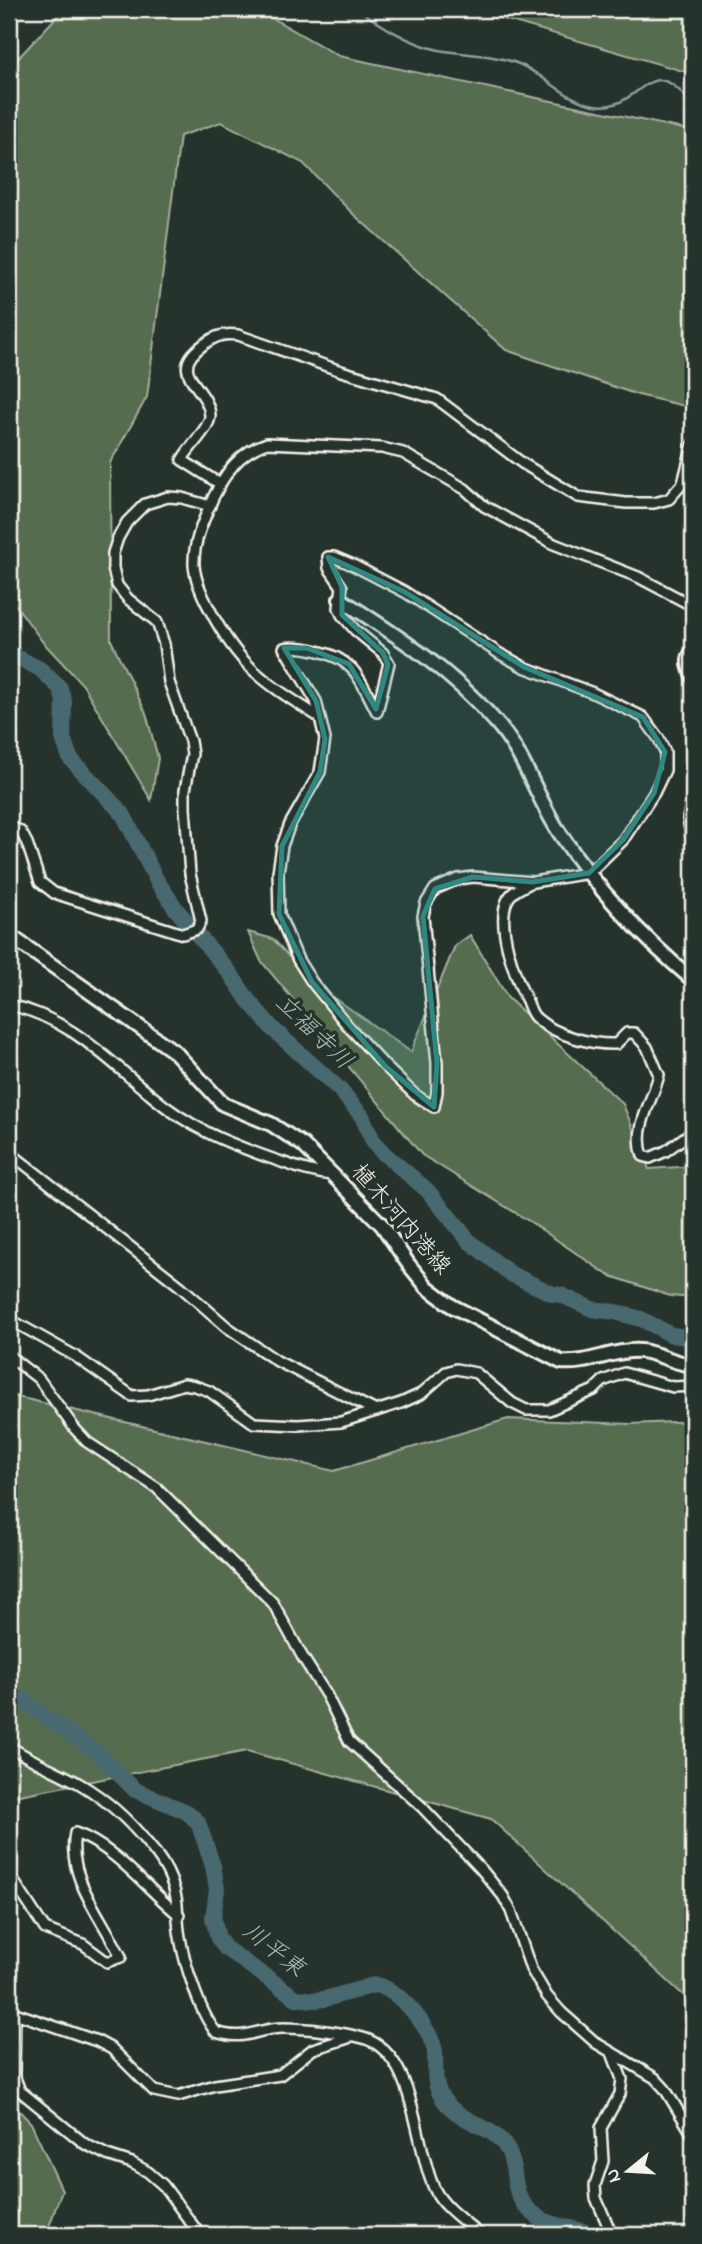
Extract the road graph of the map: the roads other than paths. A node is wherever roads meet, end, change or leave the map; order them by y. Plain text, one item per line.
1 (693, 444) edge
2 (220, 484) junction
3 (210, 506) junction
4 (341, 599) junction
5 (693, 606) edge
6 (693, 651) edge
7 (693, 676) edge
8 (319, 717) junction
9 (693, 804) edge
10 (9, 825) edge
11 (693, 834) edge
12 (589, 873) junction
13 (533, 882) junction
14 (9, 935) edge
15 (693, 980) edge
16 (9, 1005) edge
17 (693, 1131) edge
18 (9, 1152) edge
19 (332, 1174) junction
20 (9, 1319) edge
21 (9, 1356) edge
22 (693, 1365) edge
23 (693, 1386) edge
24 (376, 1411) junction
25 (10, 1748) edge
26 (9, 1874) edge
27 (179, 1915) junction
28 (12, 2012) edge
29 (357, 2037) junction
30 (612, 2053) junction
31 (693, 2135) edge
32 (200, 2235) edge
33 (480, 2235) edge
34 (612, 2235) edge

1 - 2 street
2 - 3 street
2 - 5 street
3 - 8 street
3 - 10 street
4 - 8 street
4 - 12 main road
4 - 12 street
6 - 7 main road
8 - 13 street
9 - 11 main road
12 - 13 street
12 - 15 main road
13 - 17 street
14 - 19 main road, 植木河内港線
16 - 19 street
18 - 24 street
19 - 22 main road, 植木河内港線
20 - 24 street
21 - 30 street
23 - 24 street
25 - 27 street
26 - 27 street
27 - 29 street
28 - 29 street
28 - 32 street
29 - 33 street
30 - 31 street
30 - 34 street

